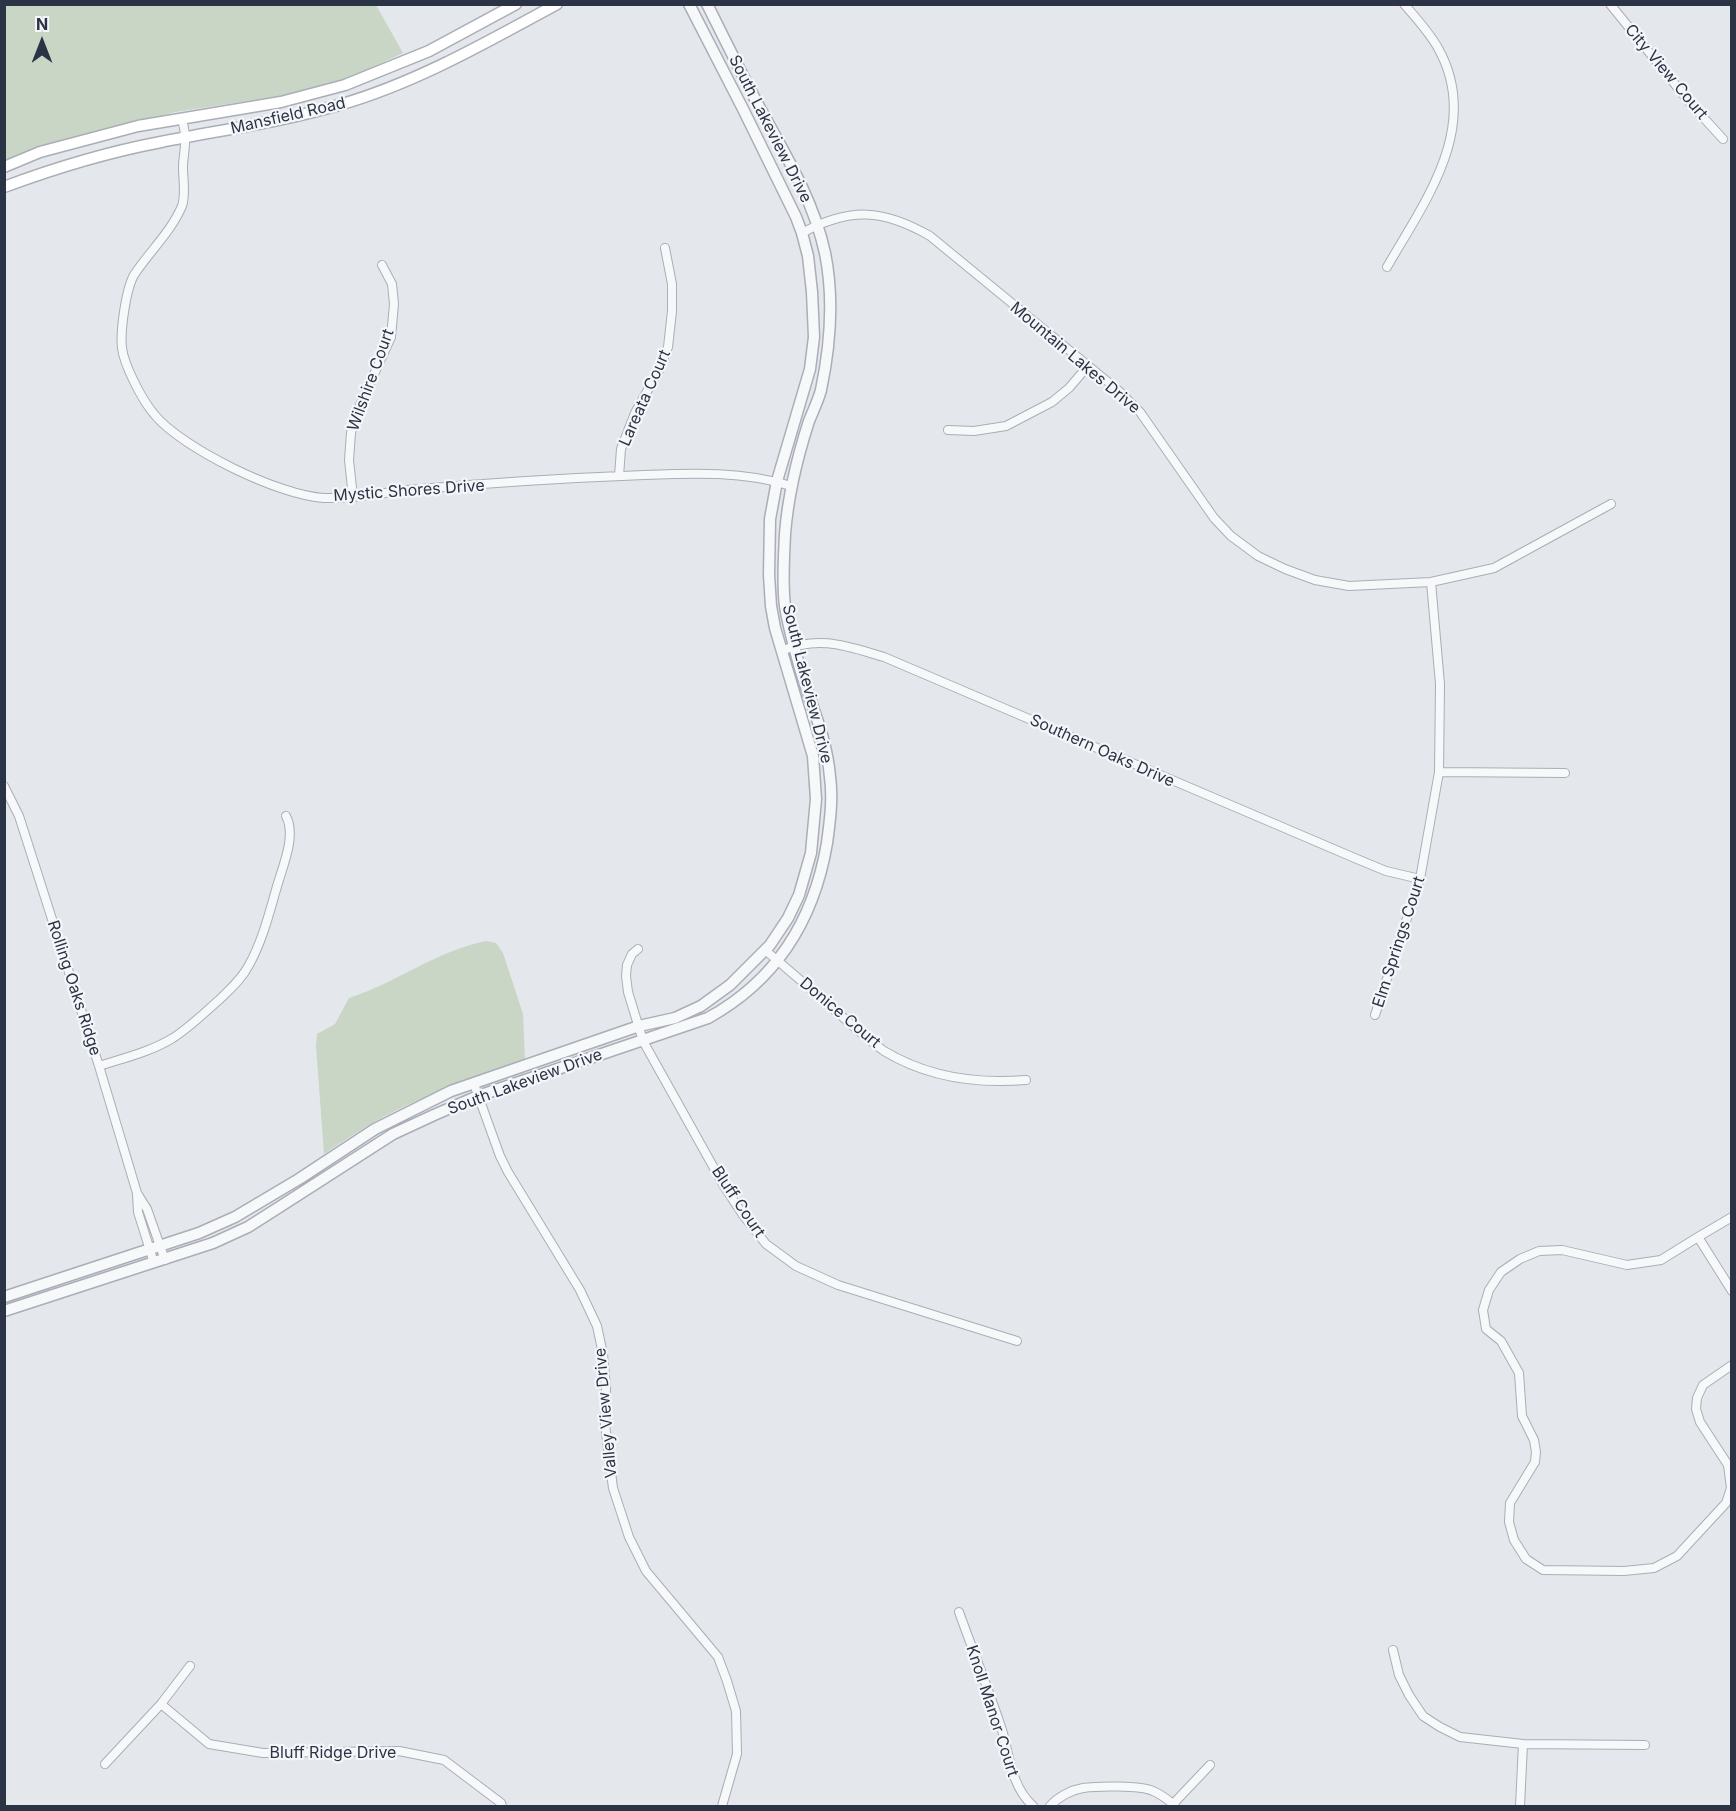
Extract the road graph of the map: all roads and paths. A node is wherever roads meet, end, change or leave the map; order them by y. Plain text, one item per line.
1 (516, 4) edge
2 (557, 4) edge
3 (689, 4) edge
4 (706, 4) edge
5 (1404, 4) edge
6 (1610, 4) edge
7 (182, 118) junction
8 (185, 137) junction
9 (1723, 139) dead end
10 (4, 167) edge
11 (4, 187) edge
12 (817, 225) junction
13 (802, 233) junction
14 (665, 248) dead end
15 (382, 265) dead end
16 (1387, 267) dead end
17 (1088, 367) junction
18 (948, 430) dead end
19 (619, 476) junction
20 (777, 481) junction
21 (791, 486) junction
22 (352, 497) junction
23 (1611, 504) dead end
24 (1431, 582) junction
25 (795, 645) junction
26 (781, 651) junction
27 (1439, 772) junction
28 (1565, 773) dead end
29 (4, 786) edge
30 (286, 816) dead end
31 (1420, 879) junction
32 (638, 949) dead end
33 (765, 950) junction
34 (778, 961) junction
35 (1375, 1015) dead end
36 (639, 1026) junction
37 (643, 1041) junction
38 (99, 1066) junction
39 (1026, 1080) dead end
40 (474, 1084) junction
41 (478, 1096) junction
42 (316, 1167) junction
43 (325, 1178) junction
44 (1731, 1217) edge
45 (1698, 1237) junction
46 (155, 1248) junction
47 (159, 1261) junction
48 (1731, 1291) edge
49 (4, 1297) edge
50 (4, 1311) edge
51 (1017, 1341) dead end
52 (1731, 1365) edge
53 (958, 1612) dead end
54 (1393, 1650) dead end
55 (190, 1666) dead end
56 (162, 1704) junction
57 (1523, 1744) junction
58 (1644, 1745) dead end
59 (105, 1764) dead end
60 (1209, 1765) dead end
61 (1174, 1805) edge
62 (502, 1806) edge
63 (722, 1806) edge
64 (1033, 1806) edge
65 (1050, 1806) edge
66 (1520, 1806) edge

1 - 7 main road, Mansfield Road
2 - 8 main road, Mansfield Road
3 - 13 street, South Lakeview Drive
4 - 12 street, South Lakeview Drive
5 - 16 street
6 - 9 street, City View Court
7 - 8 street, Mystic Shores Drive
7 - 10 main road, Mansfield Road
8 - 11 main road, Mansfield Road
8 - 22 street, Mystic Shores Drive
12 - 13 street, Mountain Lakes Drive
12 - 17 street, Mountain Lakes Drive
12 - 21 street, South Lakeview Drive
13 - 20 street, South Lakeview Drive
14 - 19 street, Lareata Court
15 - 22 street, Wilshire Court
17 - 18 street
17 - 24 street, Mountain Lakes Drive
19 - 20 street, Mystic Shores Drive
19 - 22 street, Mystic Shores Drive
20 - 21 street, Mystic Shores Drive
20 - 26 street, South Lakeview Drive
21 - 25 street, South Lakeview Drive
23 - 24 street, Mountain Lakes Drive
24 - 27 street, Elm Springs Court
25 - 26 street, Southern Oaks Drive
25 - 31 street, Southern Oaks Drive
25 - 34 street, South Lakeview Drive
26 - 33 street, South Lakeview Drive
27 - 28 street
27 - 31 street, Elm Springs Court
29 - 38 street, Rolling Oaks Ridge
30 - 38 street
31 - 35 street, Elm Springs Court
32 - 36 street, Bluff Court
33 - 34 street, Donice Court
33 - 36 street, South Lakeview Drive
34 - 37 street, South Lakeview Drive
34 - 39 street, Donice Court
36 - 37 street, Bluff Court
36 - 40 street, South Lakeview Drive
37 - 41 street, South Lakeview Drive
37 - 51 street, Bluff Court
38 - 46 street, Rolling Oaks Ridge
40 - 41 street, Valley View Drive
40 - 42 street, South Lakeview Drive
41 - 43 street, South Lakeview Drive
41 - 63 street, Valley View Drive
42 - 43 street
42 - 46 street, South Lakeview Drive
43 - 47 street, South Lakeview Drive
44 - 45 street
45 - 48 street
45 - 52 street
46 - 47 street, Rolling Oaks Ridge
46 - 49 street, South Lakeview Drive
47 - 50 street, South Lakeview Drive
53 - 64 street, Knoll Manor Court
54 - 57 street
55 - 56 street
56 - 59 street
56 - 62 street, Bluff Ridge Drive
57 - 58 street
57 - 66 street
60 - 61 street
61 - 65 street

